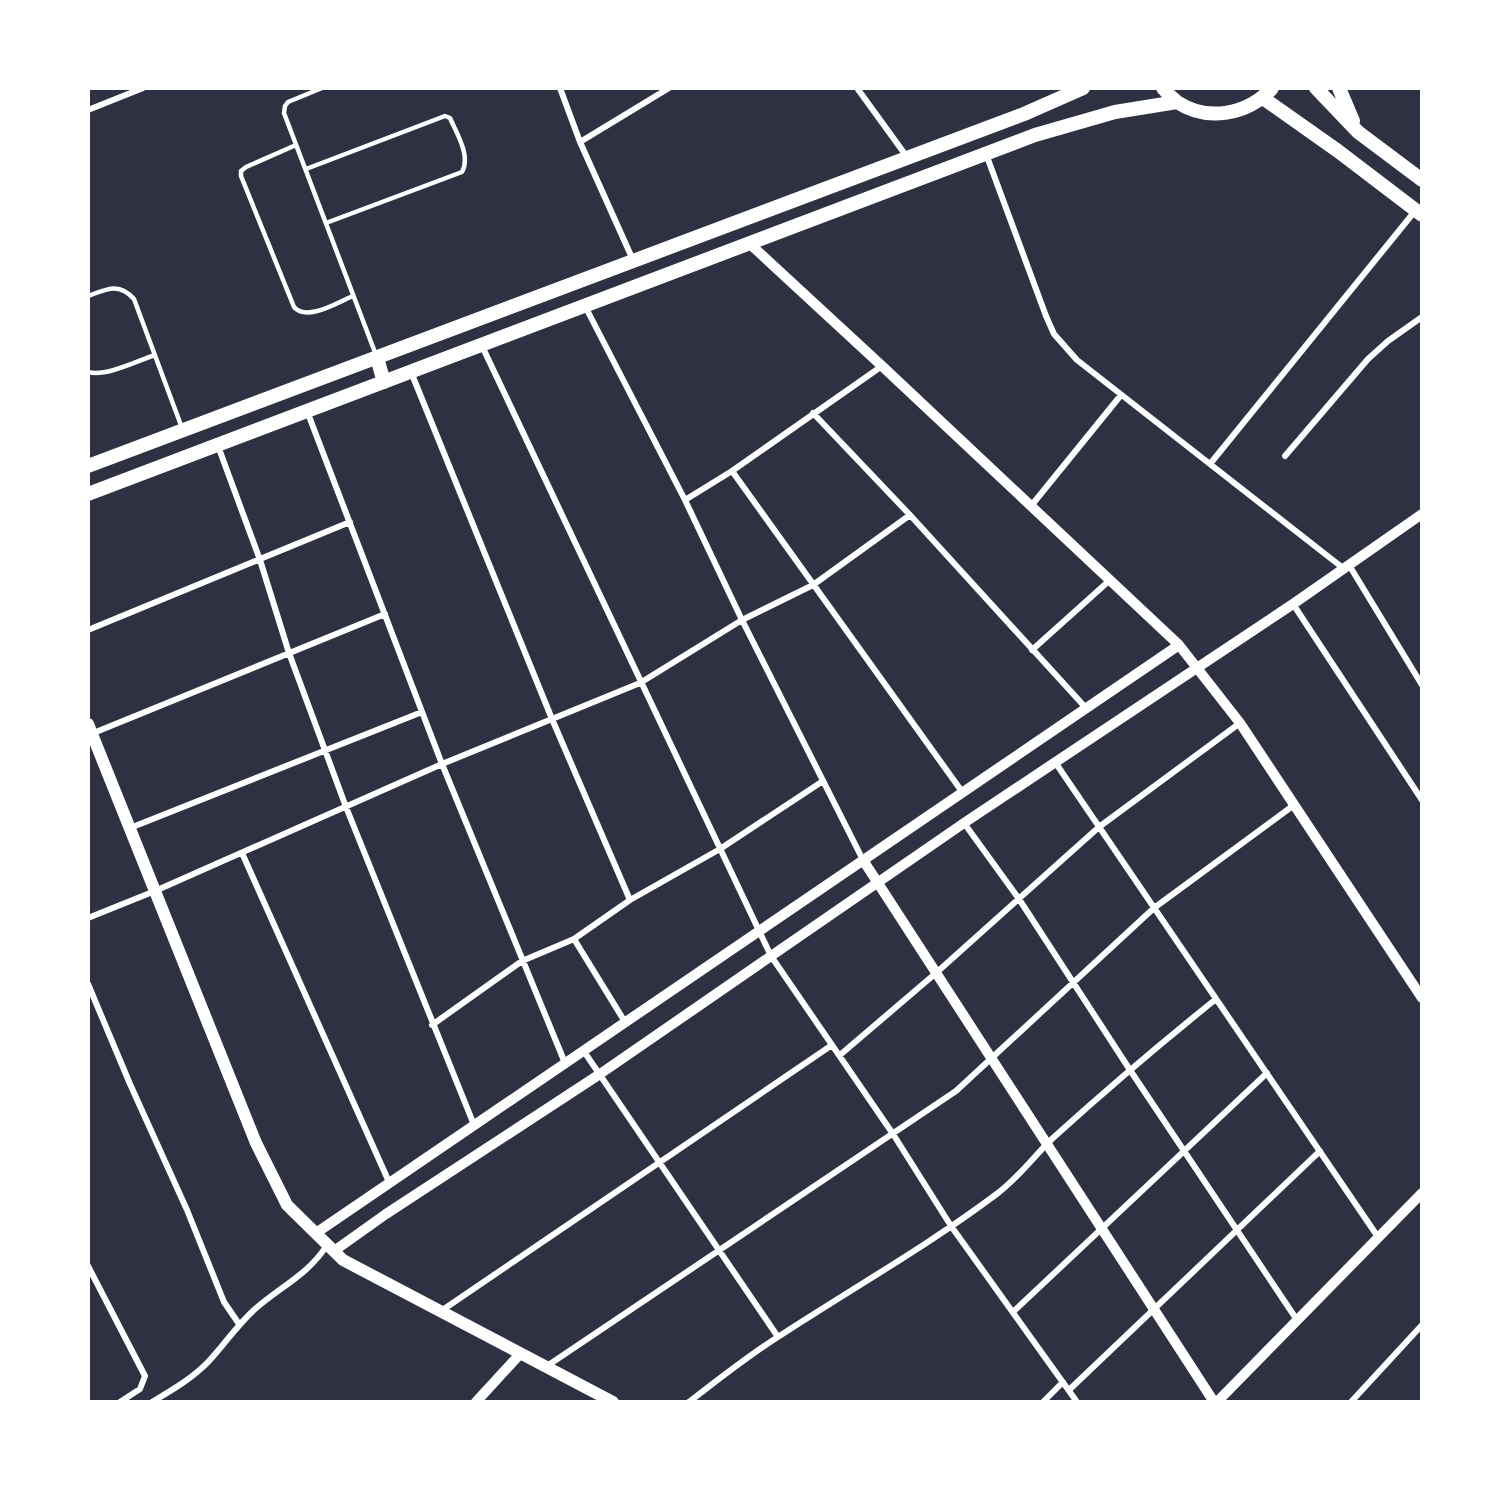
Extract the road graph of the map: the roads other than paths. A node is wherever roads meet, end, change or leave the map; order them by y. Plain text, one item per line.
1 (143, 88) edge
2 (322, 88) edge
3 (560, 88) edge
4 (669, 88) edge
5 (857, 88) edge
6 (1060, 88) edge
7 (1083, 88) edge
8 (1163, 88) edge
9 (1316, 88) edge
10 (1339, 88) edge
11 (1267, 93) edge
12 (1176, 102) junction
13 (88, 110) edge
14 (1024, 114) junction
15 (1357, 131) junction
16 (580, 142) junction
17 (296, 145) junction
18 (986, 153) junction
19 (907, 157) junction
20 (306, 170) junction
21 (1422, 180) edge
22 (1418, 212) edge
23 (326, 224) junction
24 (750, 244) junction
25 (633, 260) junction
26 (88, 296) edge
27 (353, 296) junction
28 (585, 306) junction
29 (1422, 317) edge
30 (482, 345) junction
31 (155, 355) junction
32 (377, 358) junction
33 (882, 366) junction
34 (88, 372) edge
35 (411, 372) junction
36 (384, 382) junction
37 (1120, 395) junction
38 (307, 411) junction
39 (813, 413) junction
40 (183, 431) junction
41 (218, 445) junction
42 (1285, 456) dead end
43 (1210, 464) junction
44 (88, 466) edge
45 (732, 471) junction
46 (88, 494) edge
47 (686, 500) junction
48 (1031, 506) junction
49 (1422, 513) edge
50 (910, 515) junction
51 (350, 522) junction
52 (260, 560) junction
53 (1346, 566) junction
54 (1110, 580) junction
55 (813, 585) junction
56 (1293, 604) junction
57 (385, 614) junction
58 (742, 620) junction
59 (88, 630) edge
60 (1179, 645) junction
61 (1032, 650) junction
62 (289, 653) junction
63 (1198, 668) junction
64 (1419, 677) edge
65 (640, 683) junction
66 (1422, 685) edge
67 (1086, 708) junction
68 (422, 712) junction
69 (552, 719) junction
70 (1240, 723) junction
71 (90, 731) edge
72 (325, 751) junction
73 (1055, 762) junction
74 (442, 764) junction
75 (823, 781) junction
76 (963, 793) junction
77 (1422, 800) edge
78 (1294, 805) junction
79 (346, 807) junction
80 (964, 823) junction
81 (1099, 827) junction
82 (130, 828) junction
83 (720, 849) junction
84 (243, 852) junction
85 (863, 860) junction
86 (878, 883) junction
87 (155, 891) junction
88 (630, 900) junction
89 (1019, 900) junction
90 (1154, 908) junction
91 (88, 918) edge
92 (760, 930) junction
93 (574, 939) junction
94 (771, 956) junction
95 (522, 962) junction
96 (936, 973) junction
97 (1073, 982) junction
98 (88, 984) edge
99 (1422, 998) edge
100 (1216, 999) junction
101 (625, 1022) junction
102 (432, 1025) junction
103 (832, 1045) junction
104 (583, 1050) junction
105 (840, 1055) junction
106 (992, 1058) junction
107 (565, 1063) junction
108 (1130, 1070) junction
109 (1267, 1073) junction
110 (600, 1074) junction
111 (474, 1125) junction
112 (893, 1134) junction
113 (1047, 1144) junction
114 (1184, 1150) junction
115 (1320, 1151) junction
116 (660, 1163) junction
117 (389, 1182) junction
118 (1422, 1193) edge
119 (951, 1226) junction
120 (1102, 1229) junction
121 (1237, 1229) junction
122 (316, 1233) junction
123 (1378, 1237) junction
124 (331, 1248) junction
125 (719, 1249) junction
126 (88, 1266) edge
127 (1155, 1310) junction
128 (441, 1311) junction
129 (1013, 1312) junction
130 (1297, 1320) junction
131 (239, 1324) junction
132 (1422, 1325) edge
133 (778, 1337) junction
134 (521, 1353) junction
135 (546, 1366) junction
136 (1063, 1382) junction
137 (1069, 1390) junction
138 (120, 1401) edge
139 (152, 1401) edge
140 (476, 1401) edge
141 (613, 1401) edge
142 (688, 1401) edge
143 (1043, 1401) edge
144 (1077, 1401) edge
145 (1216, 1401) edge
146 (1351, 1401) edge

1 - 13 street
2 - 17 lane
3 - 16 street
4 - 16 street
5 - 19 street
6 - 14 main road
7 - 14 main road
8 - 12 main road
9 - 15 main road
10 - 15 main road
11 - 12 main road
11 - 22 main road
12 - 18 main road
14 - 19 main road
15 - 21 main road
16 - 25 street
17 - 20 lane
17 - 27 lane
18 - 24 main road
18 - 37 street
19 - 25 main road
20 - 23 lane
20 - 23 lane
22 - 43 street
23 - 27 lane
24 - 28 main road
24 - 33 street
25 - 32 main road
26 - 31 lane
27 - 32 lane
28 - 30 main road
28 - 47 street
29 - 42 street
30 - 35 main road
30 - 65 street
31 - 34 lane
31 - 40 lane
32 - 36 main road
32 - 40 main road
33 - 39 street
33 - 48 street
35 - 36 main road
35 - 69 street
36 - 38 main road
37 - 43 street
37 - 48 street
38 - 41 main road
38 - 51 street
39 - 45 street
39 - 50 street
40 - 44 main road
41 - 46 main road
41 - 52 street
43 - 53 street
45 - 47 street
45 - 55 street
47 - 58 street
48 - 54 street
49 - 53 street
50 - 55 street
50 - 61 street
51 - 52 street
51 - 57 street
52 - 59 street
52 - 62 street
53 - 56 street
53 - 64 street
54 - 60 street
54 - 61 street
55 - 58 street
55 - 76 street
56 - 63 street
56 - 77 street
57 - 62 street
57 - 68 street
58 - 65 street
58 - 75 street
60 - 63 street
60 - 67 street
61 - 67 street
62 - 71 street
62 - 72 street
63 - 70 street
63 - 73 street
64 - 66 street
65 - 69 street
65 - 83 street
67 - 76 street
68 - 72 street
68 - 74 street
69 - 74 street
69 - 88 street
70 - 78 street
70 - 81 street
71 - 82 main road
72 - 79 street
72 - 82 street
73 - 80 street
73 - 81 street
74 - 79 street
74 - 95 street
75 - 83 street
75 - 85 street
76 - 85 street
78 - 90 street
78 - 99 street
79 - 84 street
79 - 102 street
80 - 86 street
80 - 89 street
81 - 89 street
81 - 90 street
82 - 87 main road
83 - 88 street
83 - 92 street
84 - 87 street
84 - 117 street
85 - 86 street
85 - 92 street
86 - 94 street
86 - 96 street
87 - 91 street
87 - 122 main road
88 - 93 street
89 - 96 street
89 - 97 street
90 - 97 street
90 - 100 street
92 - 94 street
92 - 101 street
93 - 95 street
93 - 101 street
94 - 103 street
94 - 110 street
95 - 102 street
95 - 107 street
96 - 105 street
96 - 106 street
97 - 106 street
97 - 108 street
98 - 131 street
100 - 108 street
100 - 109 street
101 - 104 street
102 - 111 street
103 - 105 street
103 - 116 street
104 - 107 street
104 - 110 street
105 - 112 street
106 - 112 street
106 - 113 street
107 - 111 street
108 - 113 street
108 - 114 street
109 - 114 street
109 - 115 street
110 - 116 street
110 - 124 street
111 - 117 street
112 - 119 street
112 - 125 street
113 - 119 street
113 - 120 street
114 - 120 street
114 - 121 street
115 - 121 street
115 - 123 street
116 - 125 street
116 - 128 street
117 - 122 street
118 - 123 street
119 - 129 street
119 - 133 street
120 - 127 street
120 - 129 street
121 - 127 street
121 - 130 street
122 - 124 main road
123 - 130 street
124 - 128 main road
124 - 131 street
125 - 133 street
125 - 135 street
126 - 138 street
127 - 137 street
127 - 145 street
128 - 134 main road
129 - 136 street
130 - 145 street
131 - 139 street
132 - 146 street
133 - 142 street
134 - 135 main road
134 - 140 street
135 - 141 main road
136 - 137 street
136 - 143 street
137 - 144 street

